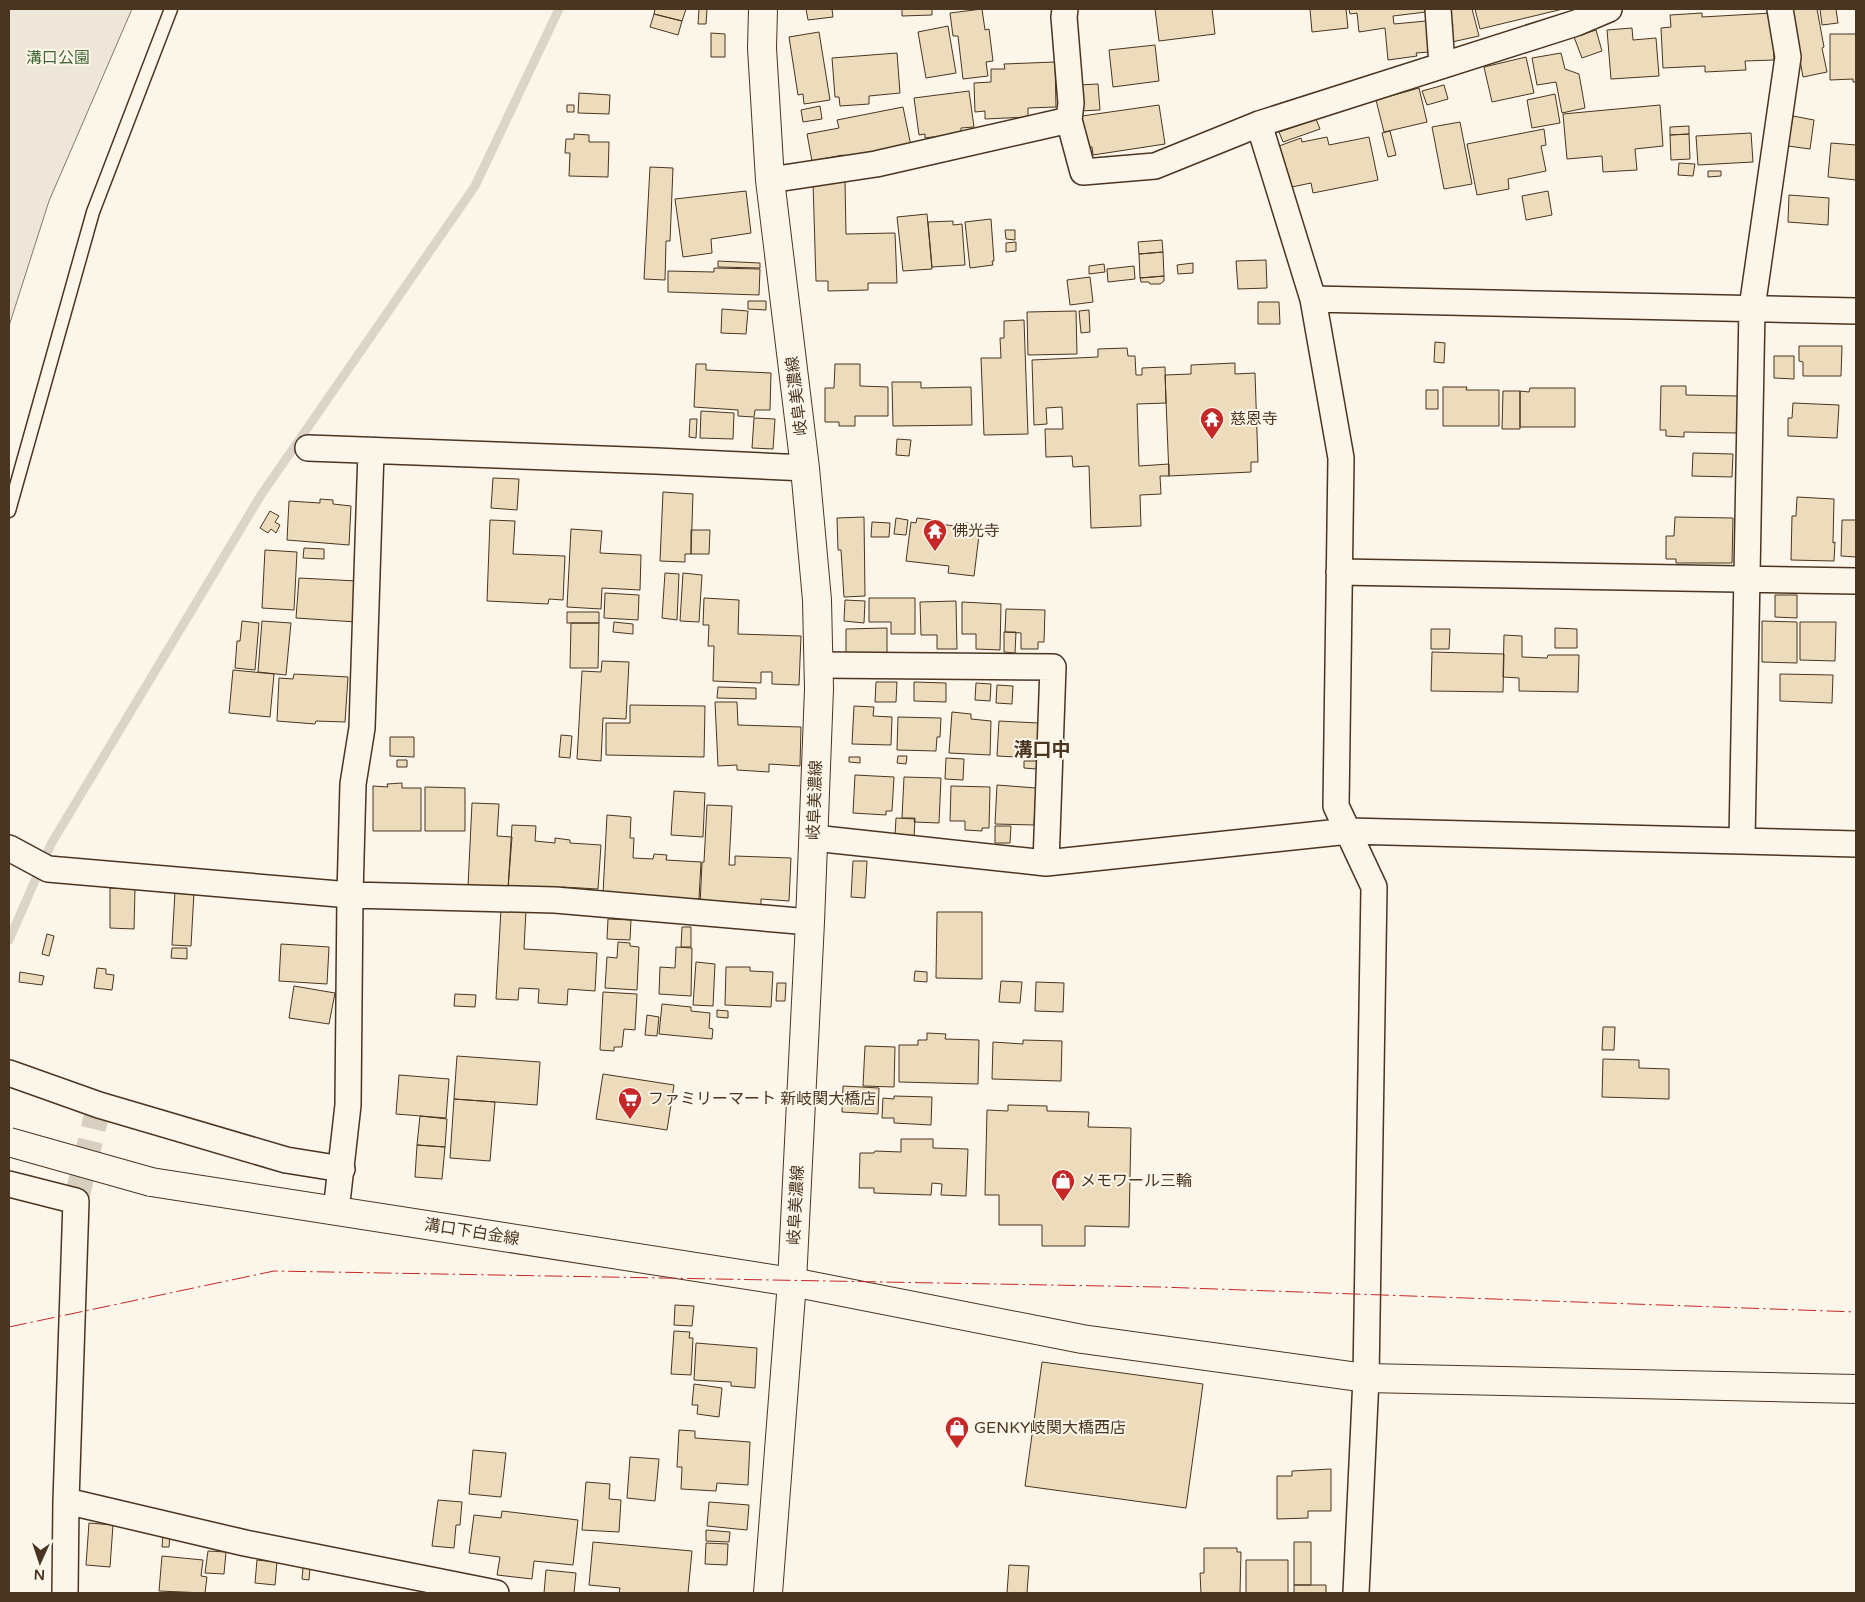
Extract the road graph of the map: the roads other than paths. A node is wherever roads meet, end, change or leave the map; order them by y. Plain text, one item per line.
1 (171, 9) edge
2 (763, 9) edge
3 (1065, 9) edge
4 (1438, 9) edge
5 (1609, 9) edge
6 (1780, 9) edge
7 (1442, 65) junction
8 (1069, 120) junction
9 (1259, 124) junction
10 (770, 180) junction
11 (1313, 299) junction
12 (1752, 308) junction
13 (1856, 311) edge
14 (308, 448) dead end
15 (371, 451) junction
16 (805, 468) junction
17 (9, 512) edge
18 (1339, 572) junction
19 (1747, 579) junction
20 (1856, 581) edge
21 (819, 665) junction
22 (1348, 831) junction
23 (814, 838) junction
24 (1742, 841) junction
25 (1856, 844) edge
26 (9, 848) edge
27 (1046, 863) junction
28 (350, 895) junction
29 (810, 922) junction
30 (9, 1073) edge
31 (9, 1142) edge
32 (342, 1169) junction
33 (9, 1184) edge
34 (336, 1211) junction
35 (792, 1282) junction
36 (1366, 1378) junction
37 (1856, 1389) edge
38 (66, 1501) junction
39 (65, 1593) edge
40 (496, 1593) edge
41 (768, 1593) edge
42 (1356, 1593) edge

1 - 17 lane
2 - 10 main road, 岐阜美濃線
3 - 8 street
4 - 7 street
5 - 7 street
6 - 12 street
7 - 9 street
8 - 9 street
8 - 10 street
9 - 11 street
10 - 16 main road, 岐阜美濃線
11 - 12 street
11 - 18 street
12 - 13 street
12 - 19 street
14 - 15 street
15 - 16 street
15 - 28 street
16 - 21 main road, 岐阜美濃線
18 - 19 street
18 - 22 street
19 - 20 street
19 - 24 street
21 - 23 main road, 岐阜美濃線
21 - 27 street
22 - 24 street
22 - 27 street
22 - 36 street
23 - 27 street
23 - 29 main road, 岐阜美濃線
24 - 25 street
26 - 28 street
28 - 29 street
28 - 32 street
29 - 35 main road, 岐阜美濃線
30 - 32 street
31 - 34 main road, 溝口下白金線, bridge
32 - 34 street
33 - 38 street
34 - 35 main road, 溝口下白金線
35 - 36 main road, 溝口下白金線
35 - 41 main road, 岐阜美濃線
36 - 37 main road, 溝口下白金線
36 - 42 street
38 - 39 street
38 - 40 street

